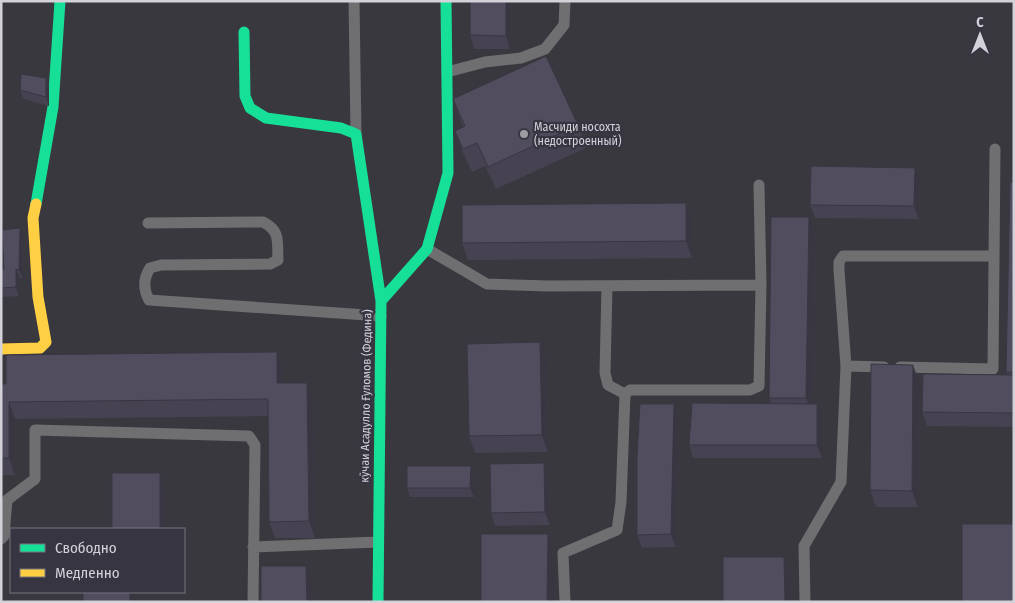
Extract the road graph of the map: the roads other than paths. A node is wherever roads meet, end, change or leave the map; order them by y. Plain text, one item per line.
1 (60, 1) edge
2 (354, 1) edge
3 (446, 1) edge
4 (565, 1) edge
5 (244, 32) dead end
6 (446, 72) junction
7 (356, 134) junction
8 (995, 149) dead end
9 (759, 184) dead end
10 (148, 223) dead end
11 (427, 249) junction
12 (994, 256) junction
13 (760, 285) junction
14 (606, 286) junction
15 (381, 301) junction
16 (381, 316) junction
17 (1, 349) edge
18 (846, 366) junction
19 (624, 394) junction
20 (1, 538) edge
21 (378, 542) junction
22 (253, 547) junction
23 (253, 602) edge
24 (378, 602) edge
25 (565, 602) edge
26 (805, 602) edge

1 - 17 street
2 - 7 lane
3 - 6 street, кӯчаи Асадулло Ғуломов (Федина)
4 - 6 lane
5 - 7 street
6 - 11 street, кӯчаи Асадулло Ғуломов (Федина)
7 - 15 street
8 - 12 lane
9 - 13 lane
10 - 16 lane
11 - 14 lane
11 - 15 street, кӯчаи Асадулло Ғуломов (Федина)
12 - 18 lane
12 - 18 lane
13 - 14 lane
13 - 19 lane
14 - 19 lane
15 - 16 street, кӯчаи Асадулло Ғуломов (Федина)
16 - 21 street, кӯчаи Асадулло Ғуломов (Федина)
18 - 26 lane
19 - 25 lane
20 - 22 lane
21 - 22 lane
21 - 24 street, кӯчаи Асадулло Ғуломов (Федина)
22 - 23 lane

